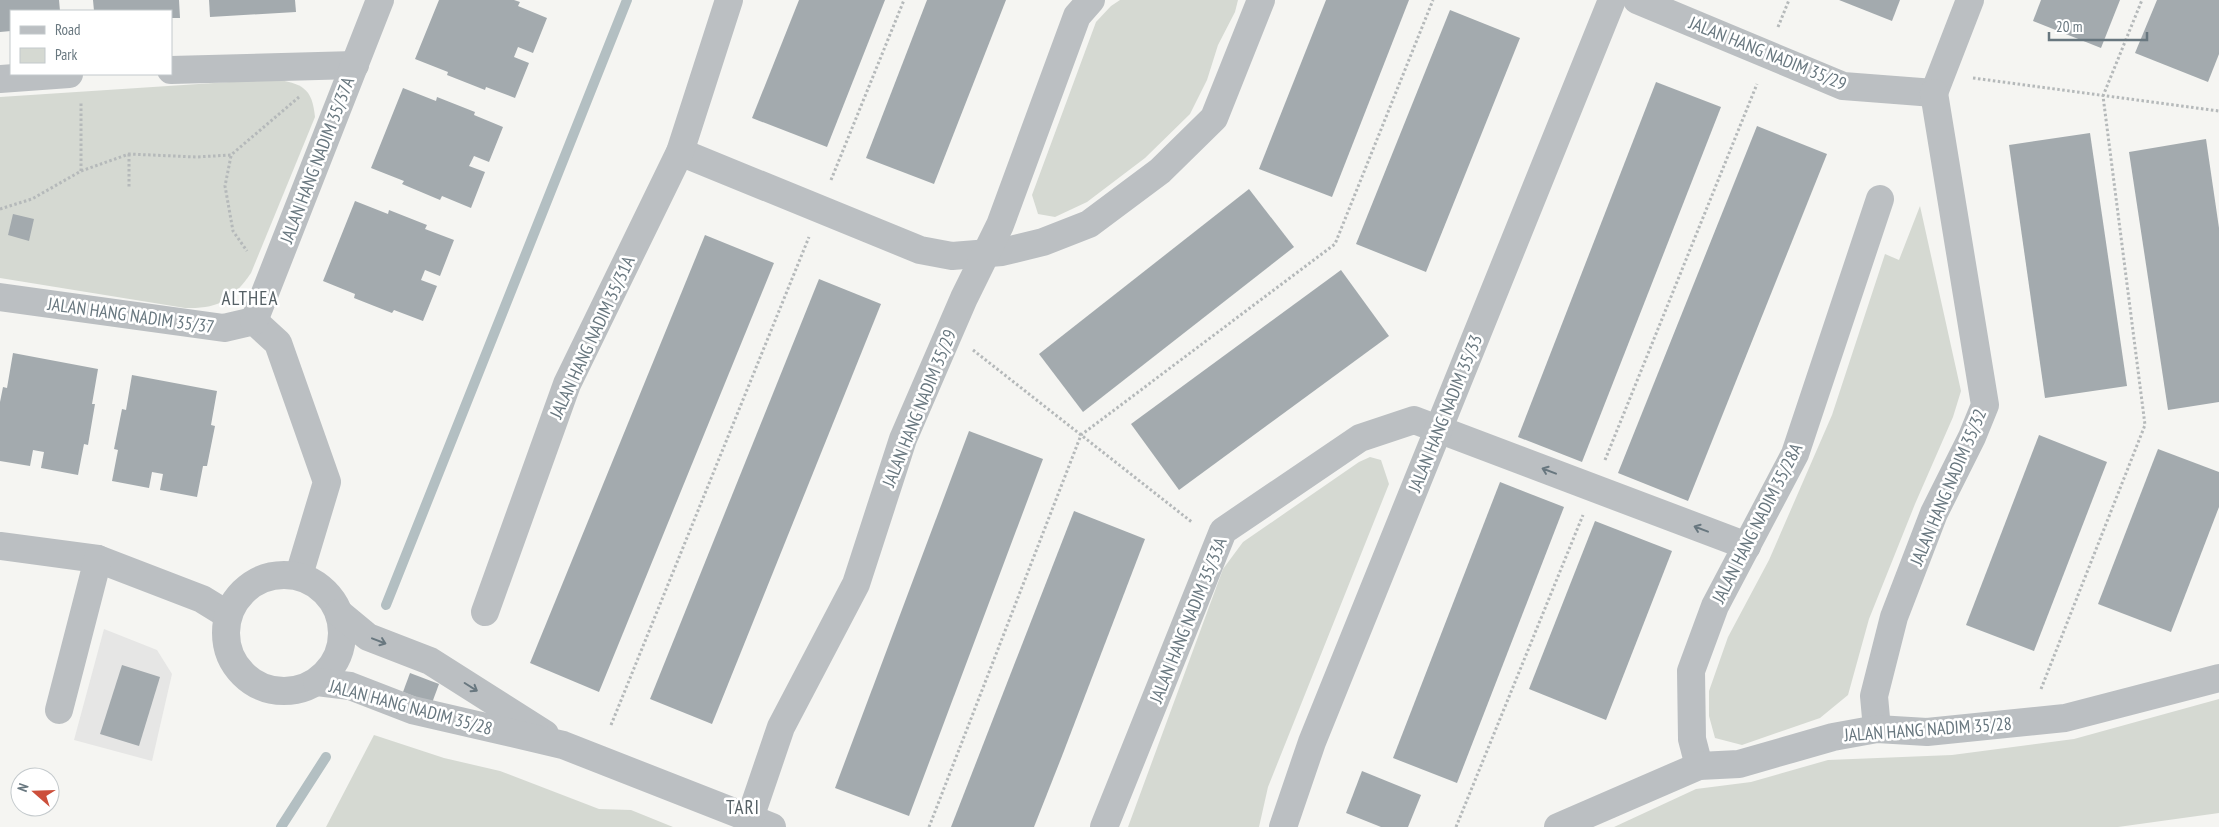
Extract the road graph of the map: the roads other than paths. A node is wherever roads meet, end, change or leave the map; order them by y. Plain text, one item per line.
1 (380, 0) edge
2 (729, 0) edge
3 (1091, 0) edge
4 (1261, 0) edge
5 (1612, 0) edge
6 (1637, 0) edge
7 (1970, 0) edge
8 (354, 65) junction
9 (172, 70) edge
10 (0, 79) edge
11 (75, 85) edge
12 (1934, 93) junction
13 (680, 152) junction
14 (1880, 199) dead end
15 (985, 254) junction
16 (0, 297) edge
17 (254, 321) junction
18 (1438, 429) junction
19 (0, 546) edge
20 (1747, 546) junction
21 (98, 559) junction
22 (298, 575) junction
23 (485, 612) dead end
24 (339, 613) junction
25 (228, 615) junction
26 (2219, 678) edge
27 (317, 682) junction
28 (59, 710) dead end
29 (1877, 729) junction
30 (563, 745) junction
31 (1699, 766) junction
32 (761, 823) edge
33 (1104, 827) edge
34 (1283, 827) edge
35 (1558, 827) edge

1 - 8 street, JALAN HANG NADIM 35/37A
2 - 13 street, JALAN HANG NADIM 35/31A
3 - 15 street, JALAN HANG NADIM 35/29
4 - 15 street
5 - 18 street, JALAN HANG NADIM 35/33
6 - 12 street, JALAN HANG NADIM 35/29
7 - 12 street
8 - 9 street
8 - 17 street, JALAN HANG NADIM 35/37A
10 - 11 street
12 - 29 street, JALAN HANG NADIM 35/32
13 - 15 street
13 - 23 street, JALAN HANG NADIM 35/31A
14 - 20 street, JALAN HANG NADIM 35/28A
15 - 32 street, JALAN HANG NADIM 35/29
16 - 17 street, JALAN HANG NADIM 35/37
17 - 22 street
20 -> 18 street, JALAN HANG NADIM 35/33A
18 - 33 street, JALAN HANG NADIM 35/33A
18 - 34 street, JALAN HANG NADIM 35/33
19 - 21 street
20 - 31 street, JALAN HANG NADIM 35/28A
21 - 25 street
21 - 28 street
22 - 24 street
22 - 25 street
24 - 27 street
24 -> 30 street, JALAN HANG NADIM 35/28
25 - 27 street
26 - 29 street, JALAN HANG NADIM 35/28
27 - 30 street, JALAN HANG NADIM 35/28
29 - 31 street, JALAN HANG NADIM 35/28
30 - 32 street, JALAN HANG NADIM 35/28
31 - 35 street, JALAN HANG NADIM 35/28

